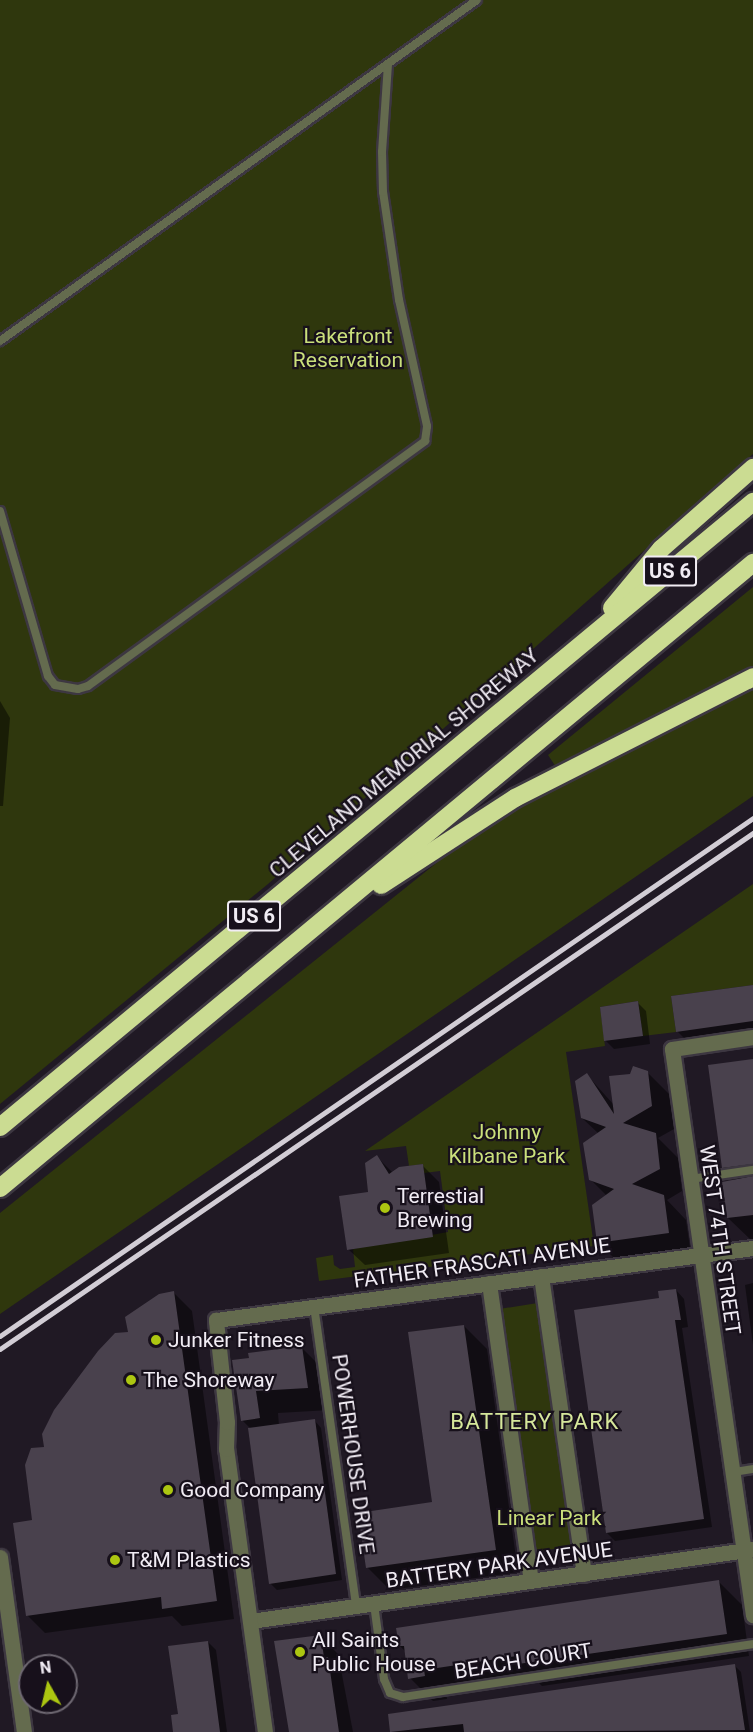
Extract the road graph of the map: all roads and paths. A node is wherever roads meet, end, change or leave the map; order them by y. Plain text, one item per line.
1 (477, 0) edge
2 (388, 64) junction
3 (0, 341) edge
4 (753, 468) edge
5 (753, 502) edge
6 (0, 511) edge
7 (753, 563) edge
8 (586, 640) junction
9 (753, 677) edge
10 (308, 932) junction
11 (753, 1037) edge
12 (0, 1127) edge
13 (753, 1170) edge
14 (690, 1179) junction
15 (0, 1188) edge
16 (753, 1248) edge
17 (701, 1255) junction
18 (541, 1276) junction
19 (489, 1283) junction
20 (314, 1306) junction
21 (753, 1469) edge
22 (734, 1472) junction
23 (749, 1550) edge
24 (0, 1557) edge
25 (584, 1574) junction
26 (531, 1581) junction
27 (374, 1604) junction
28 (356, 1606) junction
29 (753, 1615) edge
30 (251, 1621) junction
31 (753, 1644) edge
32 (24, 1732) edge
33 (265, 1732) edge

1 - 2 lane
2 - 3 lane
2 - 6 lane
4 - 8 highway
5 - 8 highway, CLEVELAND MEMORIAL SHOREWAY / US 6
7 - 10 highway, US 6
8 - 12 highway, CLEVELAND MEMORIAL SHOREWAY / US 6
9 - 10 highway
10 - 15 highway, US 6
11 - 14 street, WEST 74TH STREET
13 - 14 lane
14 - 17 street, WEST 74TH STREET
16 - 17 street, FATHER FRASCATI AVENUE
17 - 18 street, FATHER FRASCATI AVENUE
17 - 22 street, WEST 74TH STREET
18 - 19 street, FATHER FRASCATI AVENUE
18 - 25 street
19 - 20 street, FATHER FRASCATI AVENUE
19 - 26 street
20 - 28 lane, POWERHOUSE DRIVE
20 - 30 street, FATHER FRASCATI AVENUE
21 - 22 lane
22 - 23 street, WEST 74TH STREET
23 - 25 street, BATTERY PARK AVENUE
23 - 29 street, WEST 74TH STREET
24 - 32 street
25 - 26 street, BATTERY PARK AVENUE
26 - 27 street, BATTERY PARK AVENUE
27 - 28 street, BATTERY PARK AVENUE
27 - 31 lane, BEACH COURT
28 - 30 street, BATTERY PARK AVENUE
30 - 33 street

